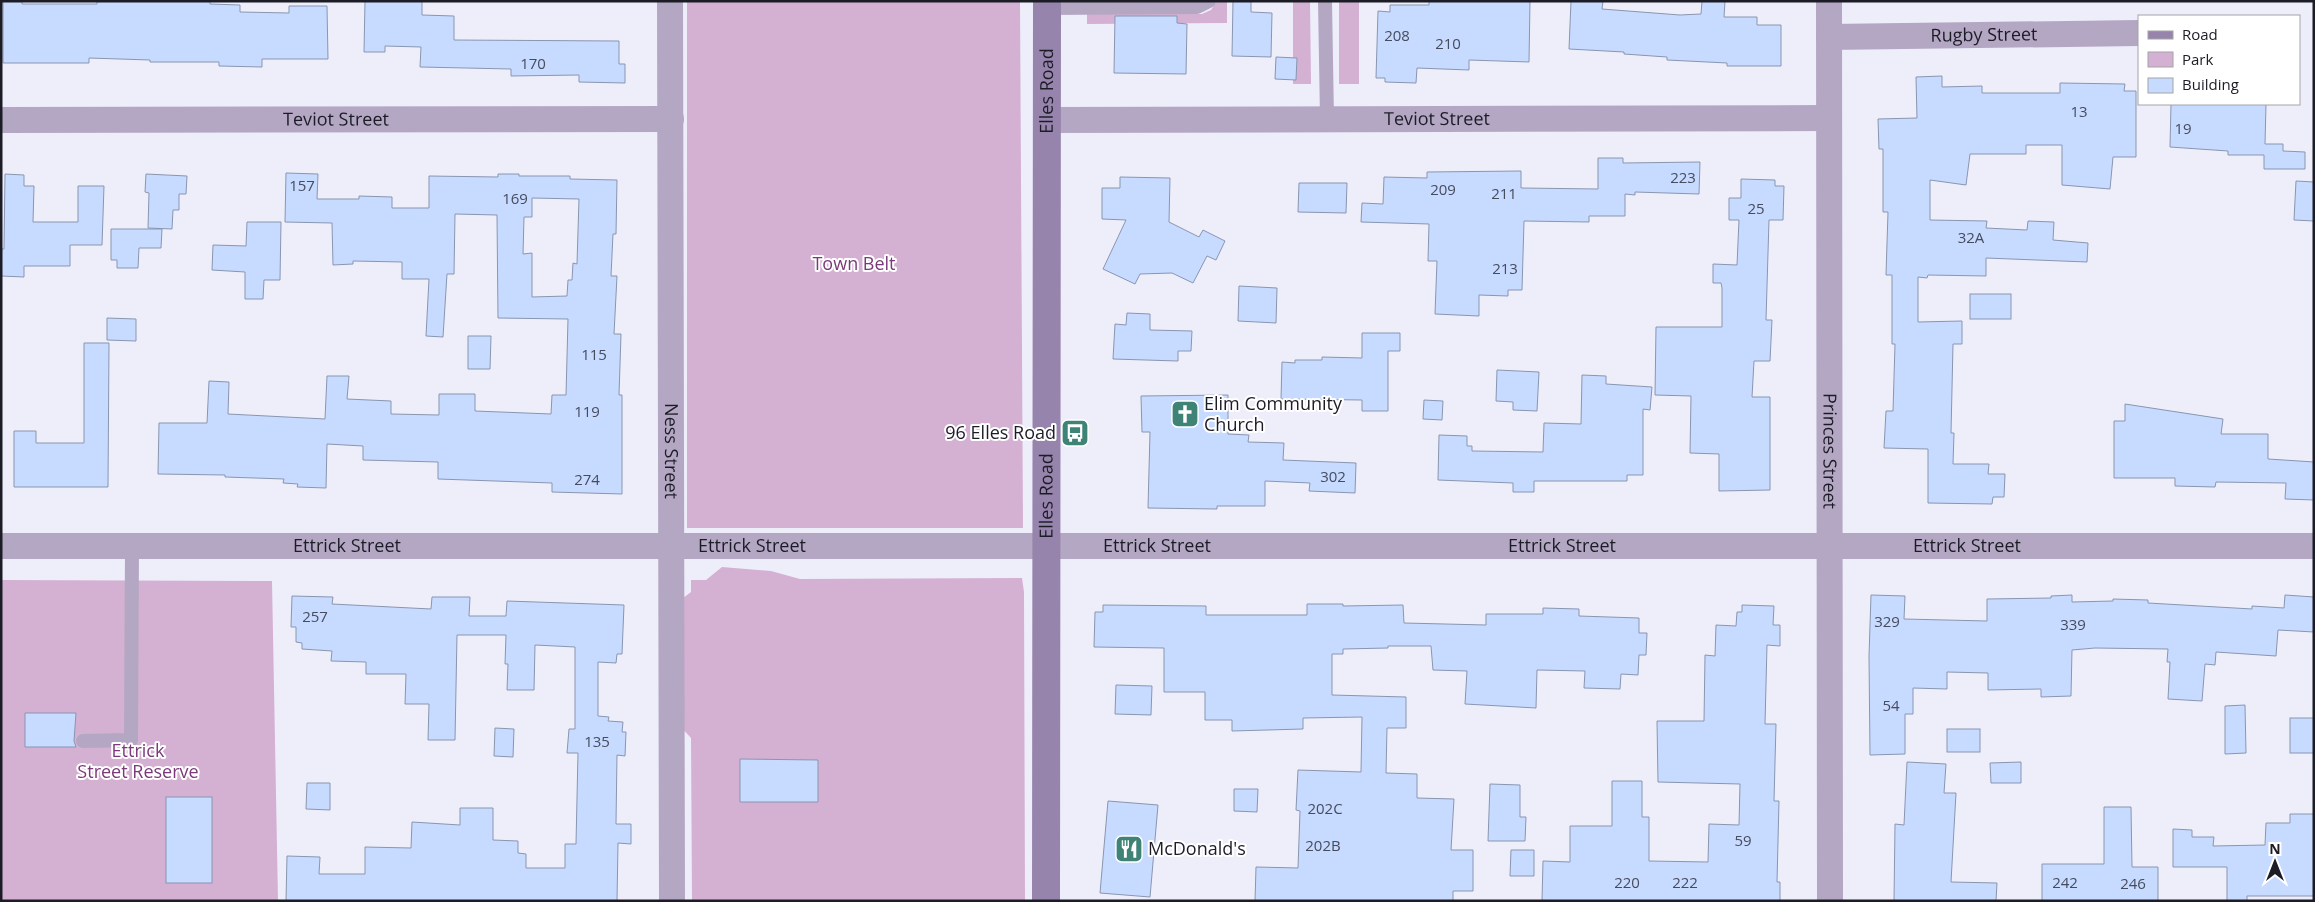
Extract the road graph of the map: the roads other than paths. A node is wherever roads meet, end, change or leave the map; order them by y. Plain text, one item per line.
1 (670, 1) edge
2 (1209, 1) edge
3 (1325, 1) edge
4 (1829, 1) edge
5 (1047, 5) edge
6 (2138, 33) edge
7 (1829, 37) junction
8 (1829, 118) junction
9 (671, 119) junction
10 (1327, 119) junction
11 (1, 120) edge
12 (1046, 120) junction
13 (671, 544) junction
14 (1046, 544) junction
15 (1, 546) edge
16 (132, 546) junction
17 (1829, 546) junction
18 (2314, 546) edge
19 (83, 741) dead end
20 (672, 901) edge
21 (1046, 901) edge
22 (1830, 901) edge

1 - 9 street, Ness Street
2 - 5 lane
3 - 10 lane
4 - 7 street, Princes Street
5 - 12 main road, Elles Road
6 - 7 street, Rugby Street
7 - 8 street, Princes Street
8 - 10 street, Teviot Street
8 - 17 street, Princes Street
9 - 11 street, Teviot Street
9 - 13 street, Ness Street
10 - 12 street, Teviot Street
12 - 14 main road, Elles Road
13 - 14 street, Ettrick Street
13 - 16 street, Ettrick Street
13 - 20 street, Ness Street
14 - 17 street, Ettrick Street
14 - 21 main road, Elles Road
15 - 16 street, Ettrick Street
16 - 19 lane
17 - 18 street, Ettrick Street
17 - 22 street, Princes Street

